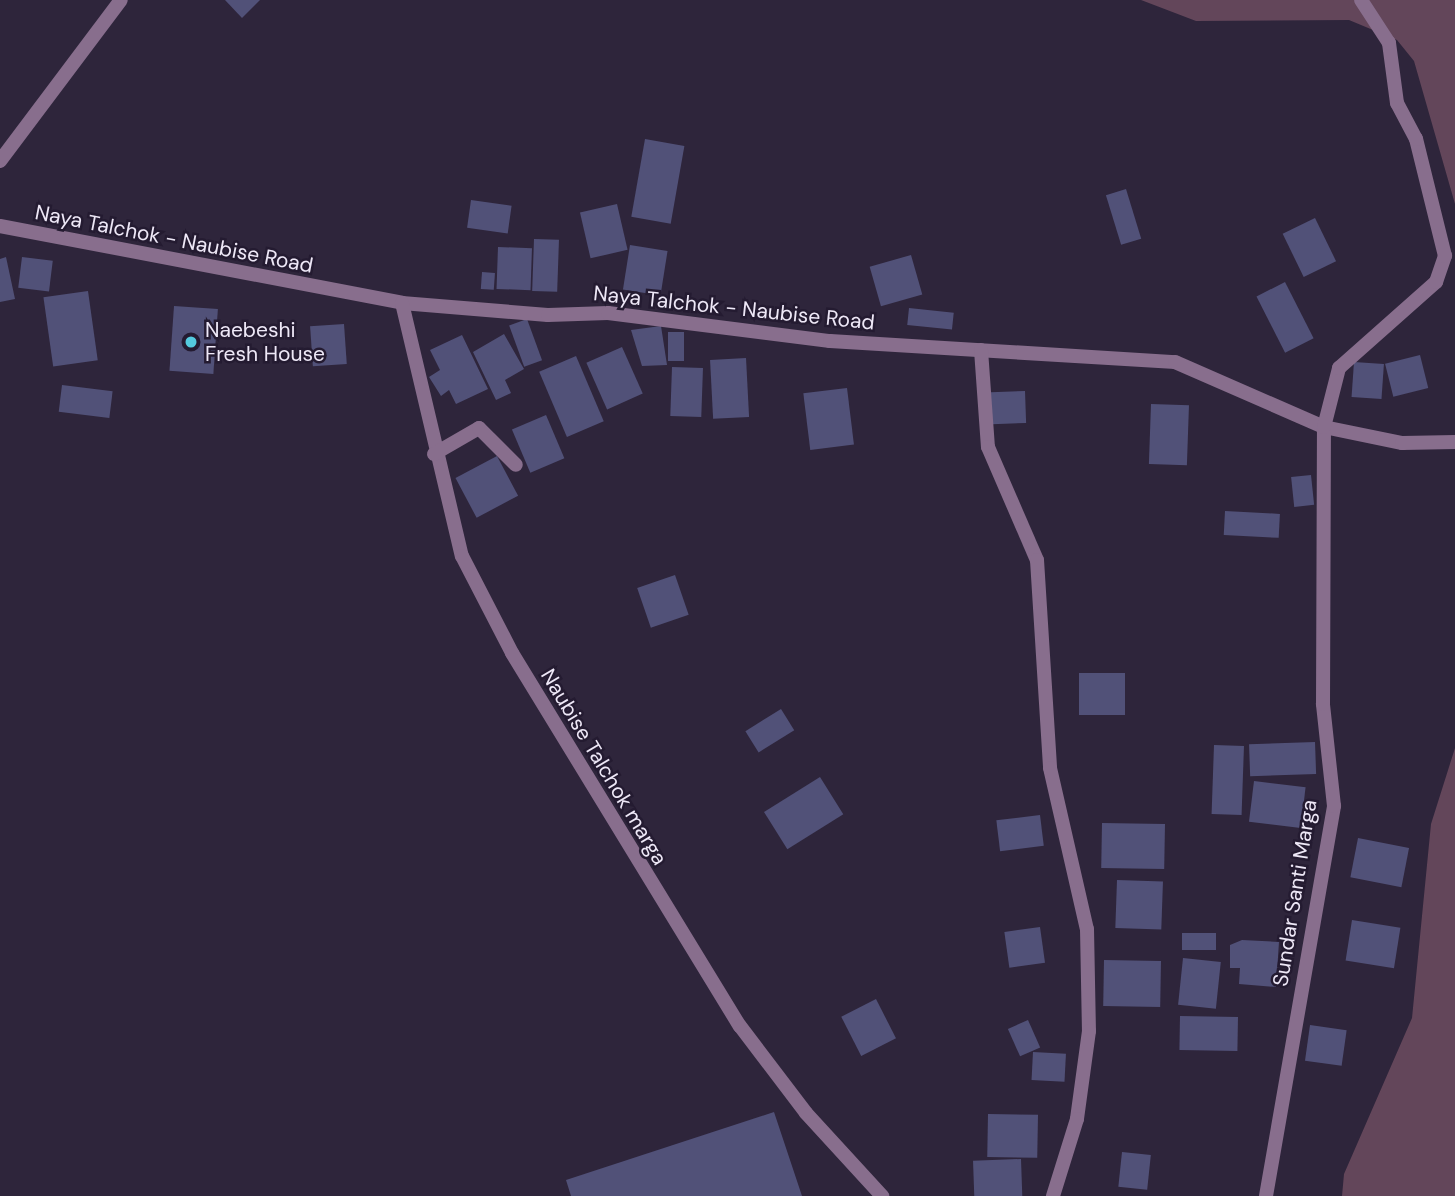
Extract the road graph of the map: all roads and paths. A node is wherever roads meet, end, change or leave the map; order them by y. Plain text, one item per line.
1 (121, 0) edge
2 (1361, 0) edge
3 (0, 161) edge
4 (0, 226) edge
5 (402, 303) junction
6 (981, 350) junction
7 (1324, 427) junction
8 (1455, 442) edge
9 (434, 454) junction
10 (516, 465) dead end
11 (882, 1196) edge
12 (1054, 1196) edge
13 (1266, 1196) edge

1 - 3 street
2 - 7 street, Sundar Santi Marga
4 - 5 street, Naya Talchok - Naubise Road
5 - 6 street, Naya Talchok - Naubise Road
5 - 9 street, Naubise Talchok marga
6 - 7 street, Naya Talchok - Naubise Road
6 - 12 street
7 - 8 street, Naya Talchok - Naubise Road
7 - 13 street, Sundar Santi Marga
9 - 10 street
9 - 11 street, Naubise Talchok marga

